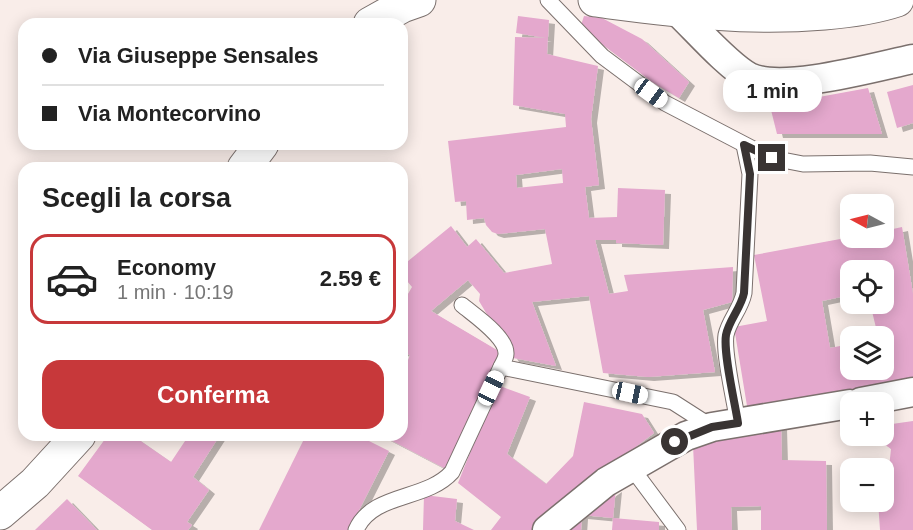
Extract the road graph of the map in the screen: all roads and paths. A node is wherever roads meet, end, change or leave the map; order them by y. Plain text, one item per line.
1 (419, 0) edge
2 (548, 0) edge
3 (595, 0) edge
4 (897, 0) edge
5 (677, 12) junction
6 (381, 18) edge
7 (913, 59) edge
8 (744, 145) junction
9 (913, 167) edge
10 (462, 305) dead end
11 (501, 367) junction
12 (913, 392) edge
13 (894, 396) edge
14 (840, 406) edge
15 (725, 425) junction
16 (74, 441) edge
17 (631, 467) junction
18 (0, 513) edge
19 (356, 530) edge
20 (547, 530) edge
21 (678, 530) edge

1 - 6 street
2 - 8 lane
3 - 5 street
4 - 5 street
5 - 7 street
8 - 9 lane
8 - 15 lane
10 - 11 lane
11 - 15 lane
11 - 19 lane
12 - 13 street
14 - 15 street
15 - 17 street
16 - 18 street
17 - 20 street
17 - 21 lane

